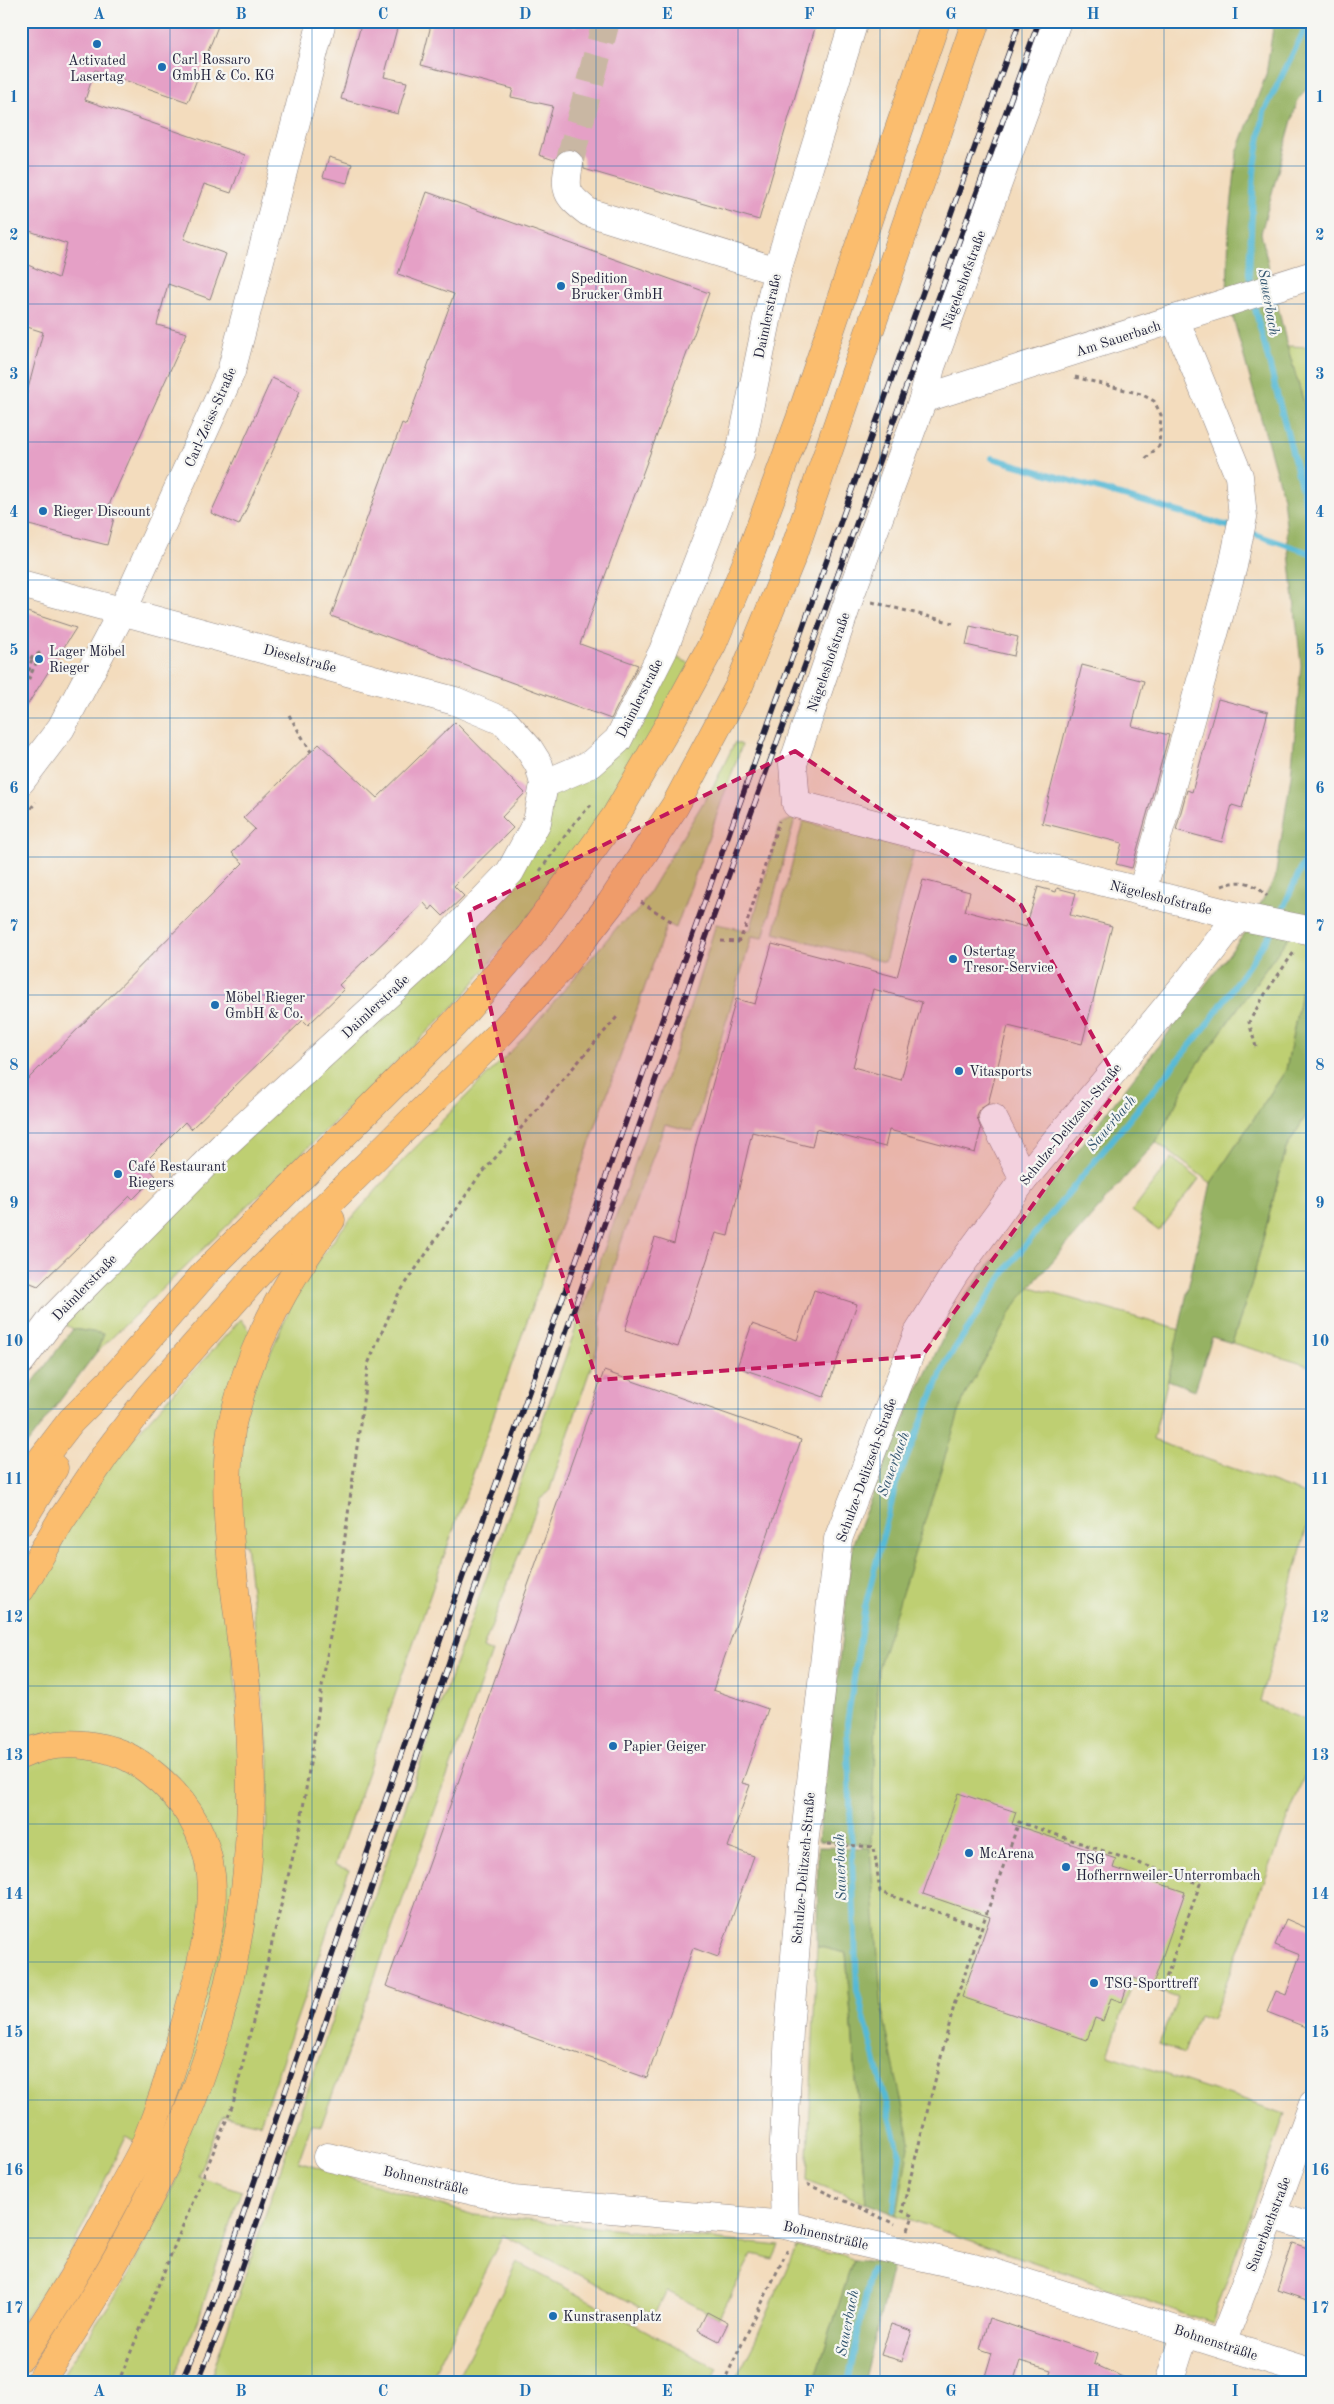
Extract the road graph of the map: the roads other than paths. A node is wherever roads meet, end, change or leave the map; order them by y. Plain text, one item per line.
1 (322, 21) edge
2 (854, 21) edge
3 (936, 21) edge
4 (976, 21) edge
5 (1057, 21) edge
6 (570, 164) tunnel mouth
7 (777, 271) junction
8 (1313, 275) edge
9 (1175, 319) junction
10 (923, 399) junction
11 (21, 584) edge
12 (123, 610) junction
13 (21, 782) edge
14 (544, 784) junction
15 (1142, 892) junction
16 (1245, 917) junction
17 (1308, 931) edge
18 (992, 1118) dead end
19 (392, 1142) junction
20 (1024, 1179) junction
21 (21, 1362) edge
22 (112, 1379) junction
23 (21, 1486) edge
24 (21, 1522) edge
25 (21, 1589) edge
26 (21, 1755) edge
27 (1313, 2104) edge
28 (327, 2157) dead end
29 (1272, 2215) junction
30 (790, 2226) junction
31 (1313, 2228) edge
32 (1185, 2332) junction
33 (1222, 2343) junction
34 (21, 2356) edge
35 (1313, 2373) edge
36 (39, 2383) edge
37 (1169, 2383) edge

1 - 12 street, Carl-Zeiss-Straße
2 - 7 street, Daimlerstraße
3 - 22 highway
4 - 19 highway
5 - 10 street, Nägeleshofstraße
6 - 7 street
7 - 14 street, Daimlerstraße
8 - 9 street, Am Sauerbach
9 - 10 street, Am Sauerbach
9 - 15 street
10 - 15 street, Nägeleshofstraße
11 - 12 street, Dieselstraße
12 - 13 street, Carl-Zeiss-Straße
12 - 14 street, Dieselstraße
14 - 21 street, Daimlerstraße
15 - 16 street, Nägeleshofstraße
16 - 17 street, Nägeleshofstraße
16 - 20 street, Schulze-Delitzsch-Straße
18 - 20 street
19 - 25 highway
19 - 36 highway
20 - 30 street, Schulze-Delitzsch-Straße
22 - 23 highway
22 - 24 highway
26 - 34 highway
27 - 29 street, Sauerbachstraße
28 - 30 street, Bohnensträßle
29 - 31 street
29 - 33 street, Sauerbachstraße
30 - 32 street, Bohnensträßle
32 - 33 street, Bohnensträßle
32 - 37 street
33 - 35 street, Bohnensträßle

